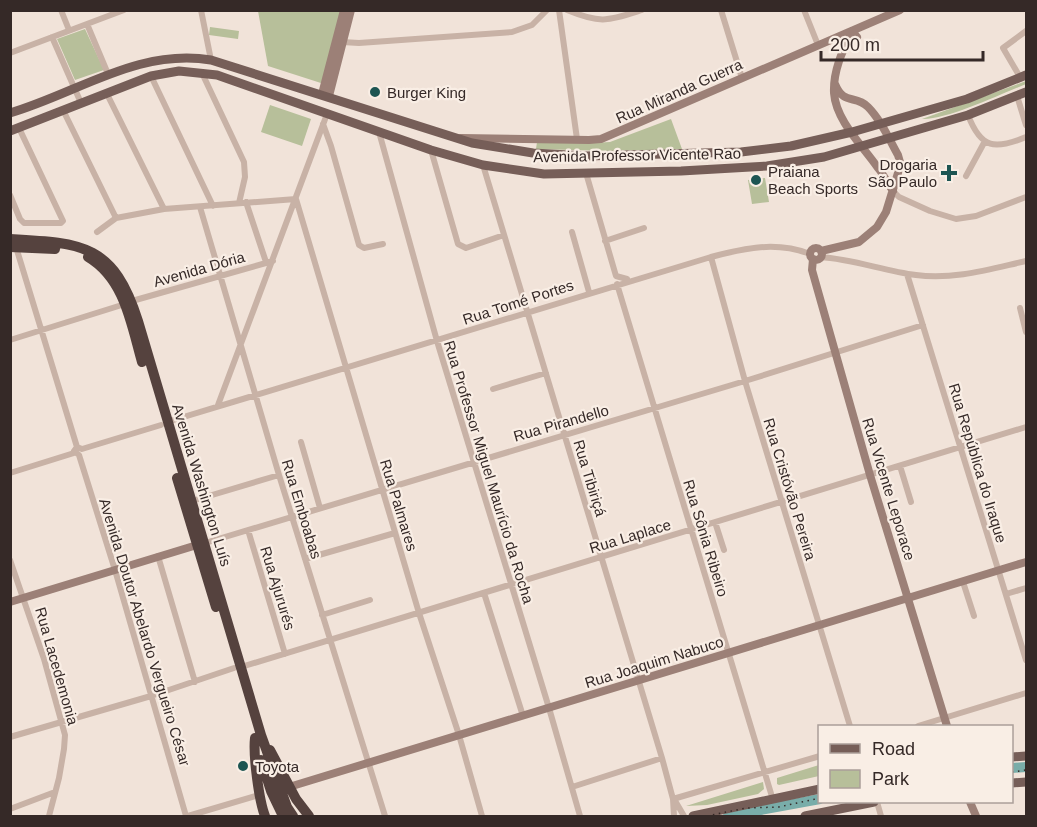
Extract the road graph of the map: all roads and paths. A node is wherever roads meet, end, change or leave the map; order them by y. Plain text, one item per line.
1 (61, 10) edge
2 (124, 10) edge
3 (201, 10) edge
4 (344, 10) edge
5 (351, 10) edge
6 (547, 10) edge
7 (558, 10) edge
8 (567, 10) edge
9 (642, 10) edge
10 (721, 10) edge
11 (804, 10) edge
12 (900, 10) edge
13 (87, 24) junction
14 (69, 30) junction
15 (1026, 31) edge
16 (855, 34) junction
17 (52, 37) junction
18 (837, 37) junction
19 (342, 42) junction
20 (848, 44) junction
21 (819, 45) junction
22 (10, 53) edge
23 (211, 60) junction
24 (202, 73) junction
25 (108, 74) junction
26 (151, 76) junction
27 (1023, 76) edge
28 (742, 78) junction
29 (835, 84) junction
30 (74, 87) junction
31 (1026, 92) edge
32 (107, 94) junction
33 (326, 95) junction
34 (1017, 96) junction
35 (849, 100) junction
36 (81, 103) junction
37 (63, 110) junction
38 (839, 110) junction
39 (10, 113) edge
40 (327, 114) junction
41 (968, 115) junction
42 (880, 123) junction
43 (323, 124) junction
44 (1026, 125) edge
45 (15, 129) edge
46 (379, 132) junction
47 (852, 132) junction
48 (1026, 137) edge
49 (458, 138) junction
50 (888, 138) junction
51 (577, 139) junction
52 (985, 141) junction
53 (863, 146) junction
54 (431, 150) junction
55 (483, 165) junction
56 (900, 166) junction
57 (880, 170) junction
58 (585, 173) junction
59 (966, 176) dead end
60 (886, 181) junction
61 (893, 191) junction
62 (10, 195) edge
63 (1026, 196) edge
64 (296, 199) junction
65 (243, 202) junction
66 (213, 206) junction
67 (888, 206) junction
68 (200, 207) junction
69 (164, 209) junction
70 (116, 218) junction
71 (645, 228) dead end
72 (97, 232) dead end
73 (572, 232) dead end
74 (10, 233) edge
75 (504, 235) junction
76 (41, 241) junction
77 (605, 241) junction
78 (12, 244) edge
79 (382, 244) dead end
80 (834, 247) junction
81 (816, 255) junction
82 (711, 257) junction
83 (835, 258) junction
84 (1026, 261) edge
85 (269, 262) junction
86 (907, 274) junction
87 (220, 275) junction
88 (633, 280) junction
89 (617, 284) junction
90 (589, 292) junction
91 (128, 302) junction
92 (1020, 308) dead end
93 (528, 312) junction
94 (923, 325) junction
95 (40, 330) junction
96 (1026, 332) edge
97 (10, 340) edge
98 (437, 341) junction
99 (241, 346) junction
100 (835, 353) junction
101 (345, 367) junction
102 (546, 374) junction
103 (745, 381) junction
104 (493, 389) dead end
105 (255, 395) junction
106 (219, 405) junction
107 (654, 408) junction
108 (164, 423) junction
109 (1026, 427) edge
110 (564, 434) junction
111 (301, 442) dead end
112 (961, 447) junction
113 (78, 451) junction
114 (474, 461) junction
115 (900, 466) junction
116 (10, 473) edge
117 (279, 475) junction
118 (870, 475) junction
119 (383, 491) junction
120 (192, 501) junction
121 (781, 502) junction
122 (911, 502) dead end
123 (320, 508) junction
124 (292, 517) junction
125 (715, 522) junction
126 (248, 530) junction
127 (691, 530) junction
128 (395, 533) junction
129 (201, 544) junction
130 (724, 550) dead end
131 (158, 556) junction
132 (602, 557) junction
133 (305, 559) junction
134 (10, 560) edge
135 (1026, 562) edge
136 (115, 570) junction
137 (998, 571) junction
138 (963, 582) junction
139 (510, 585) junction
140 (1026, 588) edge
141 (484, 593) junction
142 (1006, 594) junction
143 (24, 598) junction
144 (909, 598) junction
145 (370, 600) dead end
146 (10, 602) edge
147 (419, 613) junction
148 (322, 615) junction
149 (974, 616) dead end
150 (818, 626) junction
151 (330, 640) junction
152 (728, 653) junction
153 (285, 654) junction
154 (1026, 660) edge
155 (238, 667) junction
156 (639, 680) junction
157 (195, 682) junction
158 (1026, 693) edge
159 (151, 696) junction
160 (549, 708) junction
161 (523, 716) junction
162 (946, 722) edge
163 (62, 723) junction
164 (850, 725) edge
165 (925, 725) edge
166 (459, 735) junction
167 (258, 736) junction
168 (10, 737) edge
169 (263, 752) junction
170 (818, 756) edge
171 (662, 758) junction
172 (369, 763) junction
173 (764, 772) junction
174 (289, 787) junction
175 (572, 787) junction
176 (818, 789) edge
177 (56, 792) junction
178 (259, 795) junction
179 (673, 799) junction
180 (772, 800) junction
181 (867, 803) edge
182 (10, 808) edge
183 (50, 816) edge
184 (187, 816) edge
185 (265, 816) edge
186 (283, 816) edge
187 (292, 816) edge
188 (309, 816) edge
189 (385, 816) edge
190 (482, 816) edge
191 (580, 816) edge
192 (674, 816) edge
193 (684, 816) edge
194 (693, 816) edge
195 (805, 816) edge

1 - 14 street
2 - 13 street
3 - 23 street
4 - 33 street
5 - 19 street
6 - 19 street
7 - 51 street
8 - 9 street
10 - 28 street
11 - 21 street
12 - 16 street
13 - 14 street
13 - 25 street
14 - 17 street
15 - 27 street
16 - 18 street, Rua Miranda Guerra
16 - 20 street
17 - 22 street
17 - 30 street
18 - 20 street
18 - 21 street, Rua Miranda Guerra
19 - 33 street
20 - 29 street
21 - 28 street, Rua Miranda Guerra
23 - 25 main road, Avenida Professor Vicente Rao
23 - 33 main road, Avenida Professor Vicente Rao
24 - 26 main road, Avenida Professor Vicente Rao
24 - 40 main road, Avenida Professor Vicente Rao
24 - 65 street
25 - 30 main road, Avenida Professor Vicente Rao
26 - 32 main road, Avenida Professor Vicente Rao
26 - 66 street
27 - 42 main road, Avenida Professor Vicente Rao
28 - 51 street, Rua Miranda Guerra
29 - 35 street
29 - 38 street
30 - 36 street
30 - 39 main road, Avenida Professor Vicente Rao
31 - 34 main road, Avenida Professor Vicente Rao
32 - 36 main road, Avenida Professor Vicente Rao
32 - 69 street
33 - 49 main road, Avenida Professor Vicente Rao
34 - 41 main road, Avenida Professor Vicente Rao
34 - 44 street
35 - 38 street
35 - 42 street
36 - 37 main road, Avenida Professor Vicente Rao
37 - 45 main road, Avenida Professor Vicente Rao
37 - 70 street
38 - 47 street
40 - 43 street
40 - 46 main road, Avenida Professor Vicente Rao
41 - 50 main road, Avenida Professor Vicente Rao
41 - 52 street
42 - 47 main road, Avenida Professor Vicente Rao
42 - 50 street
43 - 64 street
43 - 79 street
45 - 62 street
46 - 54 main road, Avenida Professor Vicente Rao
46 - 98 street, Rua Professor Miguel Maurício da Rocha
47 - 49 main road, Avenida Professor Vicente Rao
47 - 53 street
48 - 52 street
49 - 51 street, Rua Miranda Guerra
50 - 53 main road, Avenida Professor Vicente Rao
50 - 56 street
52 - 59 street
53 - 57 street
53 - 58 main road, Avenida Professor Vicente Rao
54 - 55 main road, Avenida Professor Vicente Rao
54 - 75 street
55 - 58 main road, Avenida Professor Vicente Rao
55 - 75 street, Rua Tibiriçá
56 - 57 street
56 - 61 street
57 - 60 street
58 - 77 street
60 - 61 street
60 - 67 street
61 - 63 street
61 - 67 street
64 - 65 street
64 - 85 street
64 - 101 street, Rua Palmares
65 - 66 street
65 - 85 street
66 - 68 street
67 - 80 street
68 - 69 street
68 - 87 street, Rua Emboabas
69 - 70 street
70 - 72 street
71 - 77 street
73 - 90 street
74 - 76 highway
75 - 93 street, Rua Tibiriçá
76 - 78 highway, Avenida Washington Luís
76 - 91 highway, Avenida Washington Luís
77 - 88 street
78 - 91 highway, Avenida Washington Luís
78 - 95 street, Avenida Doutor Abelardo Vergueiro César
80 - 81 street
80 - 83 street
81 - 82 street, Rua Tomé Portes
81 - 83 street, Rua Tomé Portes
81 - 100 street, Rua Vicente Leporace
82 - 88 street, Rua Tomé Portes
82 - 103 street, Rua Cristóvão Pereira
83 - 86 street, Rua Tomé Portes
84 - 86 street, Rua Tomé Portes
85 - 87 street, Avenida Dória
85 - 99 street
86 - 94 street, Rua República do Iraque
87 - 91 street, Avenida Dória
87 - 99 street, Rua Emboabas
88 - 89 street, Rua Tomé Portes
89 - 90 street, Rua Tomé Portes
89 - 107 street, Rua Sônia Ribeiro
90 - 93 street, Rua Tomé Portes
91 - 95 street, Avenida Dória
91 - 108 highway, Avenida Washington Luís
92 - 96 street
93 - 98 street, Rua Tomé Portes
93 - 102 street, Rua Tibiriçá
94 - 100 street, Rua Pirandello
94 - 112 street, Rua República do Iraque
95 - 97 street, Avenida Dória
95 - 113 street, Avenida Doutor Abelardo Vergueiro César
98 - 101 street, Rua Tomé Portes
98 - 114 street, Rua Professor Miguel Maurício da Rocha
99 - 105 street, Rua Emboabas
99 - 106 street
100 - 103 street, Rua Pirandello
100 - 118 street, Rua Vicente Leporace
101 - 105 street, Rua Tomé Portes
101 - 119 street, Rua Palmares
102 - 104 street
102 - 110 street, Rua Tibiriçá
103 - 107 street, Rua Pirandello
103 - 121 street, Rua Cristóvão Pereira
105 - 106 street, Rua Tomé Portes
105 - 117 street, Rua Emboabas
106 - 108 street, Rua Tomé Portes
107 - 110 street, Rua Pirandello
107 - 127 street, Rua Sônia Ribeiro
108 - 113 street, Rua Tomé Portes
108 - 120 highway, Avenida Washington Luís
108 - 129 highway, Avenida Washington Luís
109 - 112 street, Rua Laplace
110 - 114 street, Rua Pirandello
110 - 132 street, Rua Tibiriçá
111 - 123 street
112 - 115 street, Rua Laplace
112 - 137 street, Rua República do Iraque
113 - 116 street, Rua Tomé Portes
113 - 136 street, Avenida Doutor Abelardo Vergueiro César
114 - 119 street, Rua Pirandello
114 - 139 street, Rua Professor Miguel Maurício da Rocha
115 - 118 street, Rua Laplace
115 - 122 street
117 - 120 street
117 - 124 street, Rua Emboabas
118 - 121 street, Rua Laplace
118 - 144 street, Rua Vicente Leporace
119 - 123 street, Rua Pirandello
119 - 128 street, Rua Palmares
120 - 129 highway, Avenida Washington Luís
121 - 125 street, Rua Laplace
121 - 150 street, Rua Cristóvão Pereira
123 - 124 street, Rua Pirandello
124 - 126 street, Rua Pirandello
124 - 133 street, Rua Emboabas
125 - 127 street, Rua Laplace
125 - 130 street
126 - 129 street, Rua Pirandello
126 - 153 street, Rua Ajururés
127 - 132 street, Rua Laplace
127 - 152 street, Rua Sônia Ribeiro
128 - 133 street
128 - 147 street, Rua Palmares
129 - 131 street
129 - 155 highway, Avenida Washington Luís
131 - 136 street
131 - 157 street
132 - 139 street, Rua Laplace
132 - 156 street, Rua Tibiriçá
133 - 148 street, Rua Emboabas
134 - 143 street, Rua Lacedemonia
135 - 137 street, Rua Joaquim Nabuco
136 - 143 street
136 - 159 street, Avenida Doutor Abelardo Vergueiro César
137 - 138 street, Rua Joaquim Nabuco
137 - 142 street, Rua República do Iraque
138 - 144 street, Rua Joaquim Nabuco
138 - 149 street
139 - 141 street, Rua Laplace
139 - 160 street, Rua Professor Miguel Maurício da Rocha
140 - 142 street
141 - 147 street, Rua Laplace
141 - 161 street
142 - 154 street, Rua República do Iraque
143 - 146 street
143 - 163 street, Rua Lacedemonia
144 - 150 street, Rua Joaquim Nabuco
144 - 162 street, Rua Vicente Leporace
145 - 148 street
147 - 151 street, Rua Laplace
147 - 166 street, Rua Palmares
148 - 151 street, Rua Emboabas
150 - 152 street, Rua Joaquim Nabuco
150 - 164 street, Rua Cristóvão Pereira
151 - 153 street, Rua Laplace
151 - 172 street, Rua Emboabas
152 - 156 street, Rua Joaquim Nabuco
152 - 173 street, Rua Sônia Ribeiro
153 - 155 street, Rua Laplace
155 - 157 street, Rua Laplace
155 - 167 highway, Avenida Washington Luís
156 - 160 street, Rua Joaquim Nabuco
156 - 171 street, Rua Tibiriçá
157 - 159 street, Rua Laplace
158 - 162 street
159 - 163 street, Rua Laplace
159 - 184 street, Avenida Doutor Abelardo Vergueiro César
160 - 161 street, Rua Joaquim Nabuco
160 - 175 street, Rua Professor Miguel Maurício da Rocha
161 - 166 street, Rua Joaquim Nabuco
162 - 165 street
163 - 168 street, Rua Laplace
163 - 177 street, Rua Lacedemonia
166 - 172 street, Rua Joaquim Nabuco
166 - 190 street, Rua Palmares
167 - 169 highway, Avenida Washington Luís
167 - 174 highway
167 - 178 highway
169 - 186 highway, Avenida Washington Luís
169 - 187 highway, Avenida Washington Luís
170 - 173 street
171 - 175 street
171 - 179 street, Rua Tibiriçá
172 - 174 street, Rua Joaquim Nabuco
172 - 189 street, Rua Emboabas
173 - 179 street
173 - 180 street, Rua Sônia Ribeiro
174 - 188 highway
175 - 191 street, Rua Professor Miguel Maurício da Rocha
176 - 180 main road
177 - 182 street
177 - 183 street, Rua Lacedemonia
178 - 184 street
178 - 185 highway
179 - 192 street, Rua Tibiriçá
179 - 193 street, Rua Tibiriçá
180 - 194 main road
181 - 195 main road

